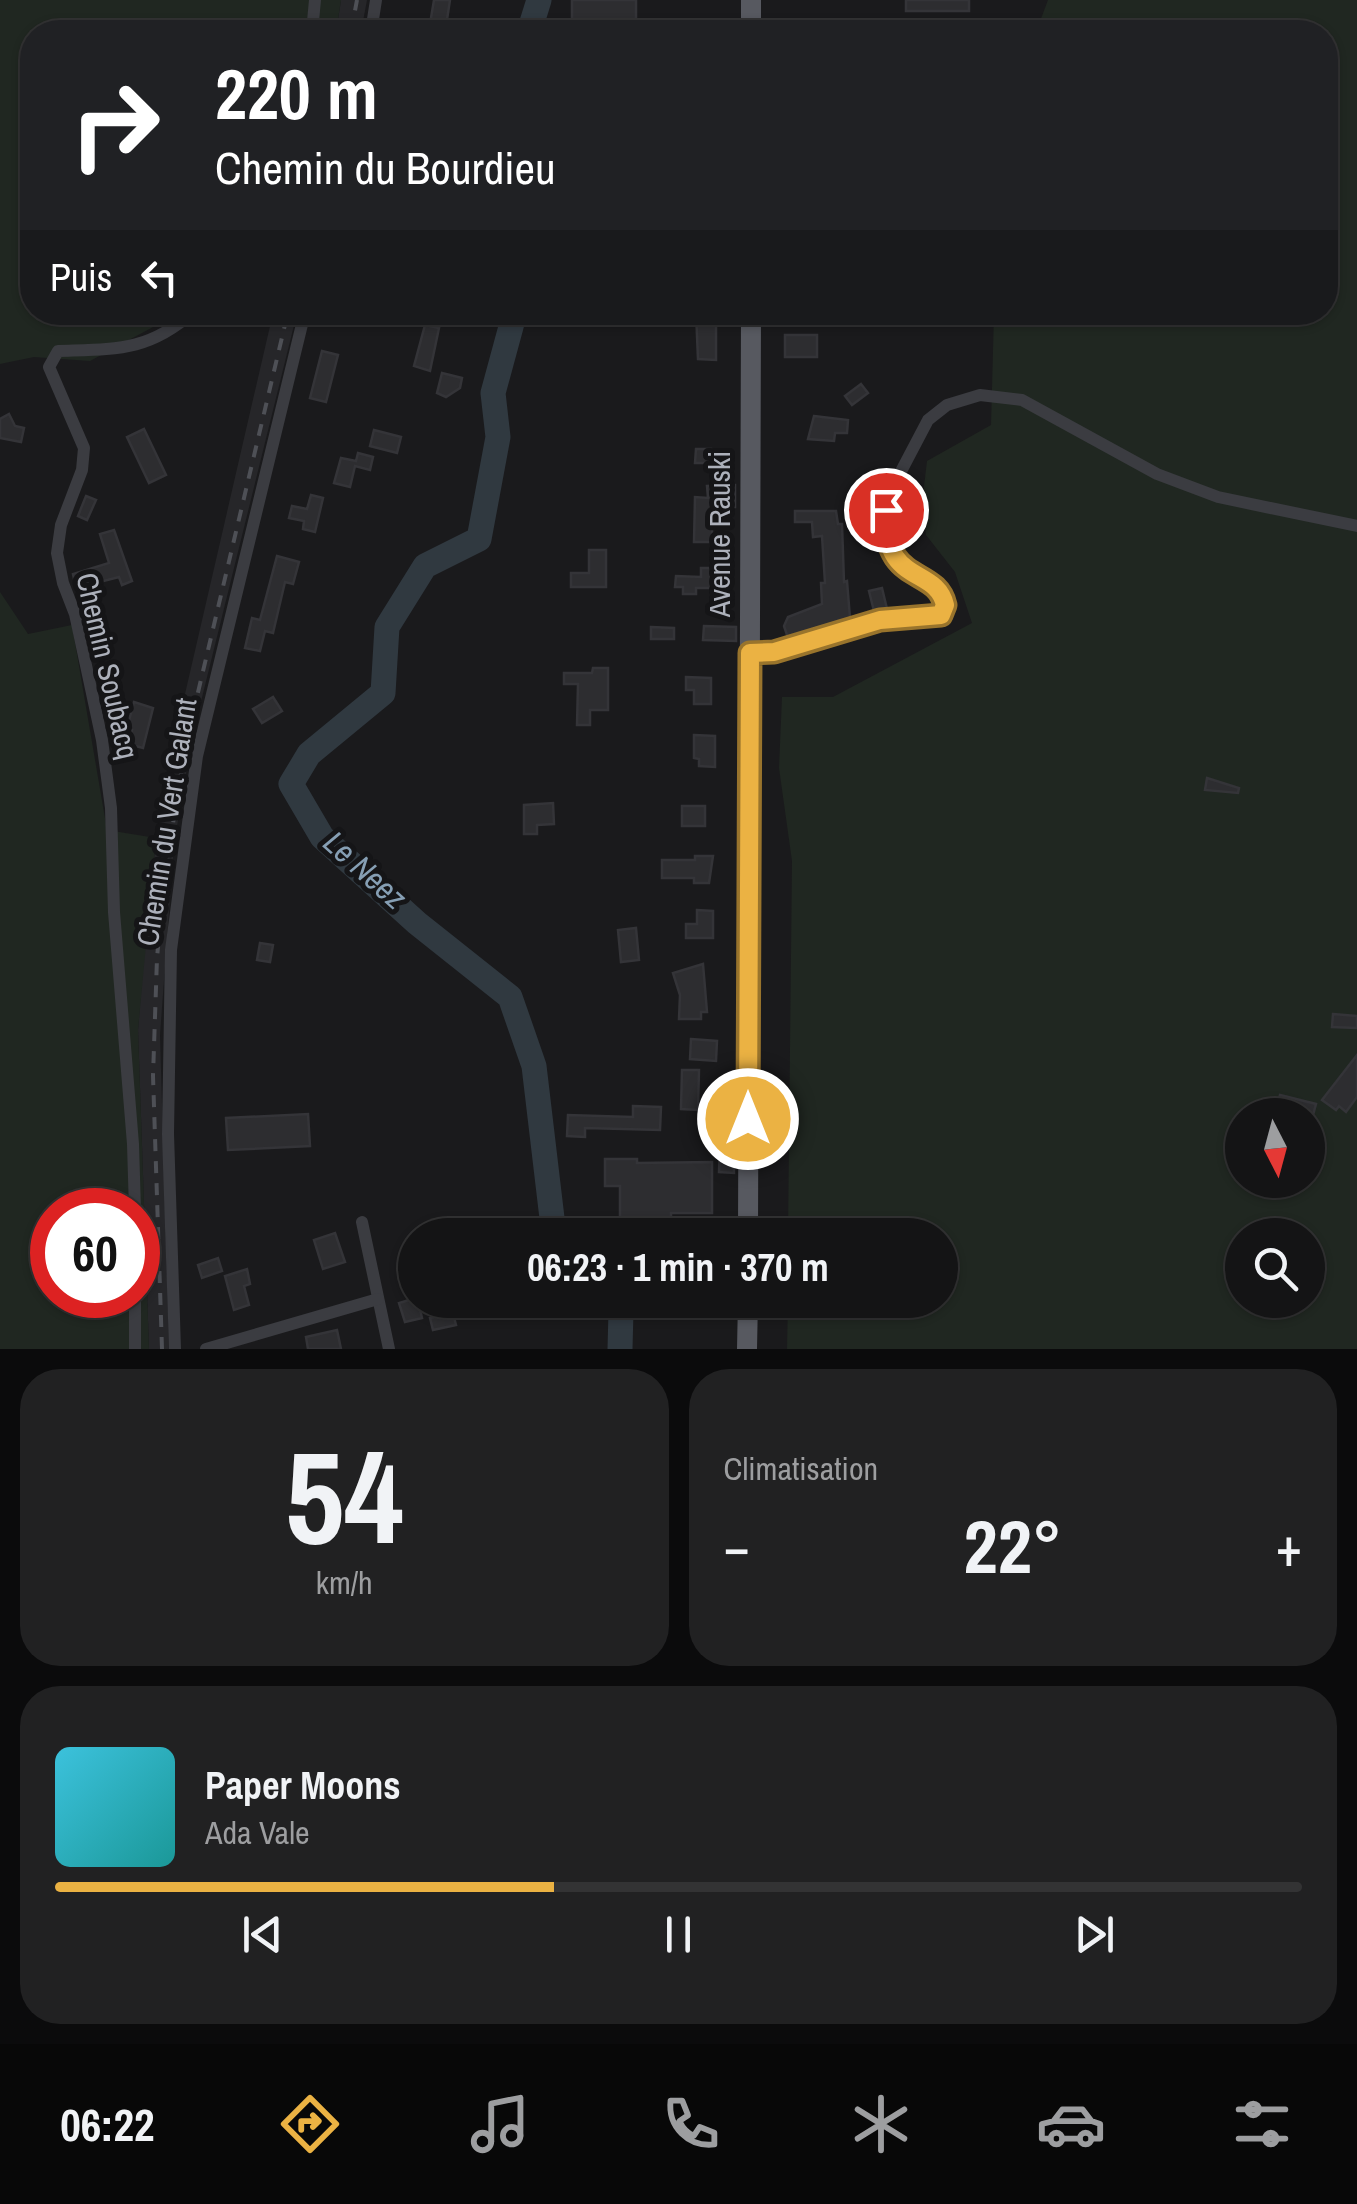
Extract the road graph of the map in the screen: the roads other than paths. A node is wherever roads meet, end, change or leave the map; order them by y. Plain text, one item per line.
1 (178, 325) edge
2 (301, 325) edge
3 (752, 325) edge
4 (1357, 526) edge
5 (750, 653) junction
6 (135, 1188) edge
7 (748, 1218) edge
8 (362, 1222) dead end
9 (378, 1299) junction
10 (135, 1318) edge
11 (748, 1318) edge
12 (134, 1349) edge
13 (175, 1349) edge
14 (206, 1349) edge
15 (389, 1349) edge
16 (748, 1349) edge

1 - 6 street, Chemin Soubacq
2 - 13 street, Chemin du Vert Galant
3 - 5 main road, Avenue Rauski
4 - 5 street
5 - 7 main road, Avenue Rauski
8 - 9 street
9 - 14 street
9 - 15 street
10 - 12 street
11 - 16 main road

